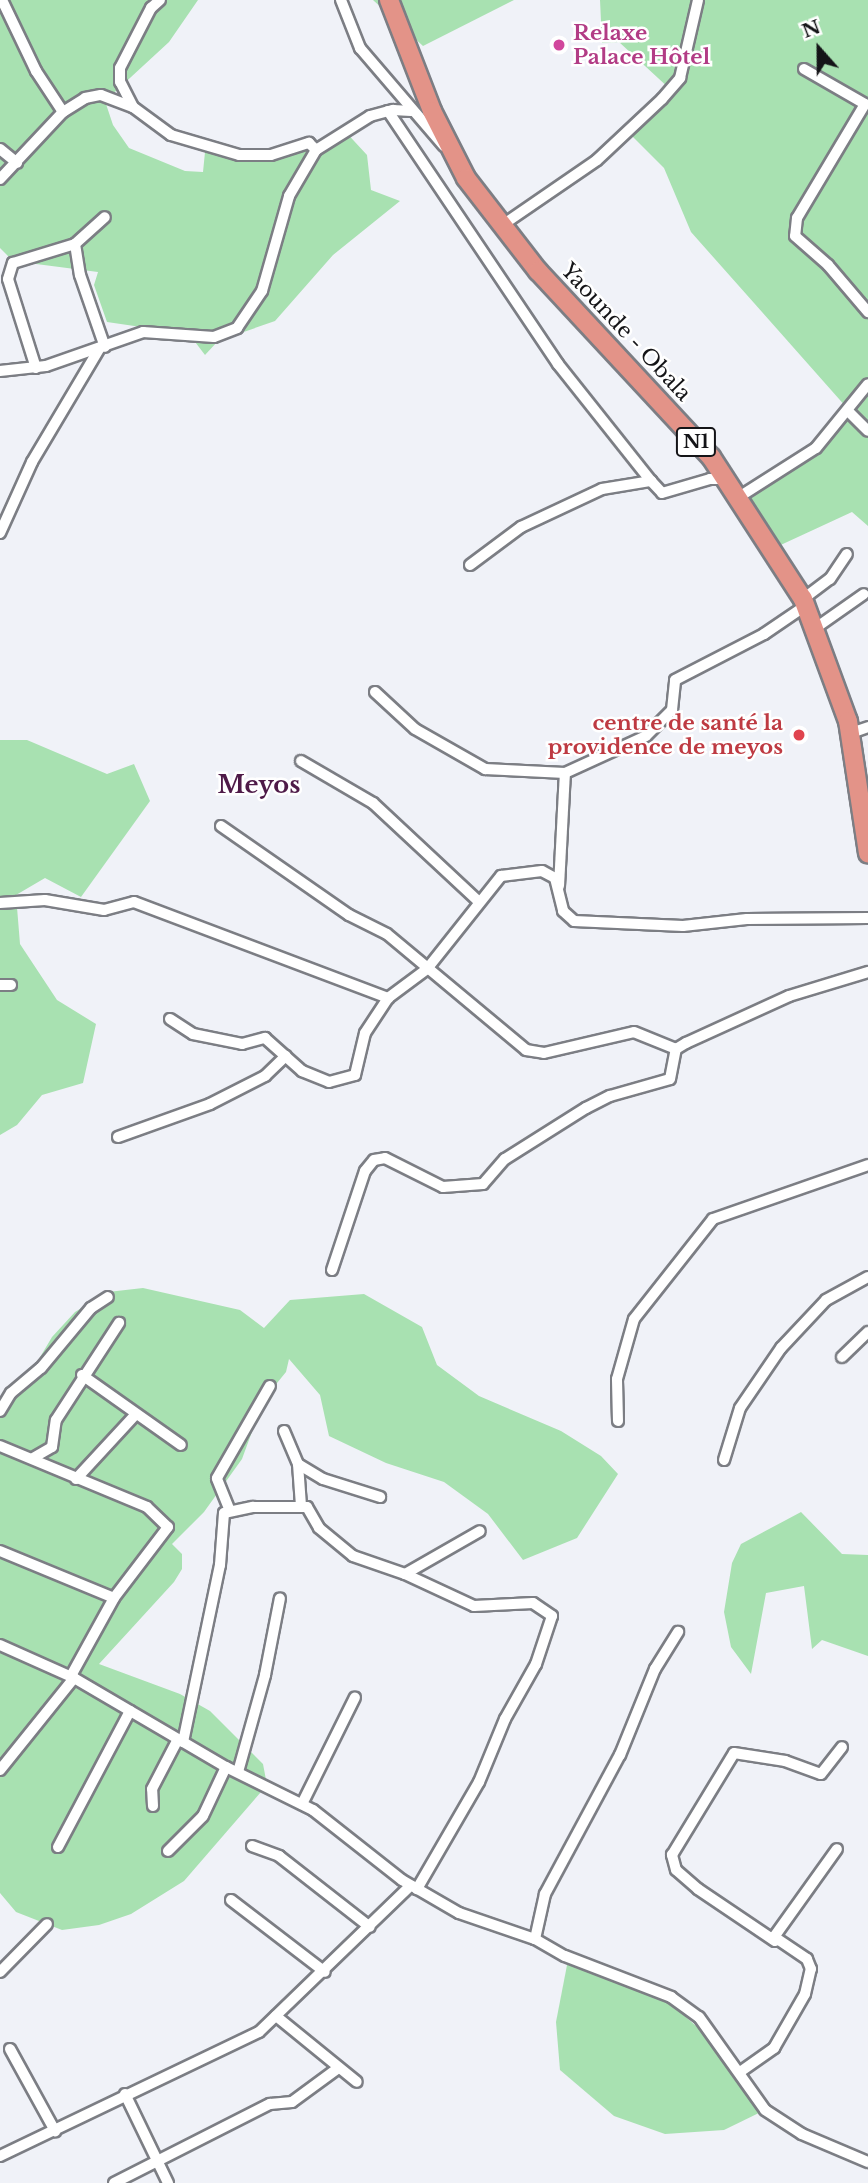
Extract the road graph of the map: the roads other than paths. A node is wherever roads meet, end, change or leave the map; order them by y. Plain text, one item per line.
1 (2, 0) edge
2 (160, 0) edge
3 (341, 0) edge
4 (389, 0) edge
5 (698, 0) edge
6 (804, 69) dead end
7 (132, 107) junction
8 (388, 111) junction
9 (411, 111) junction
10 (63, 112) junction
11 (0, 149) edge
12 (316, 150) junction
13 (452, 153) junction
14 (17, 163) junction
15 (0, 179) edge
16 (105, 217) dead end
17 (500, 226) junction
18 (75, 244) junction
19 (868, 312) edge
20 (102, 348) junction
21 (36, 368) junction
22 (0, 371) edge
23 (868, 384) edge
24 (848, 411) junction
25 (868, 431) edge
26 (727, 479) junction
27 (651, 481) junction
28 (740, 497) junction
29 (0, 533) edge
30 (847, 554) dead end
31 (470, 565) dead end
32 (864, 594) dead end
33 (804, 603) junction
34 (817, 627) junction
35 (375, 692) dead end
36 (868, 727) edge
37 (851, 733) junction
38 (300, 761) dead end
39 (565, 773) junction
40 (221, 827) dead end
41 (868, 854) edge
42 (559, 886) junction
43 (479, 902) junction
44 (0, 903) edge
45 (868, 918) edge
46 (427, 969) junction
47 (868, 972) edge
48 (0, 985) edge
49 (11, 985) dead end
50 (388, 998) junction
51 (170, 1020) dead end
52 (676, 1049) junction
53 (286, 1056) junction
54 (118, 1137) dead end
55 (868, 1164) edge
56 (332, 1270) dead end
57 (868, 1278) edge
58 (108, 1297) dead end
59 (119, 1323) dead end
60 (868, 1332) edge
61 (842, 1357) dead end
62 (82, 1375) junction
63 (270, 1386) dead end
64 (0, 1411) edge
65 (136, 1414) junction
66 (618, 1421) dead end
67 (284, 1431) dead end
68 (181, 1445) dead end
69 (0, 1446) edge
70 (33, 1458) junction
71 (724, 1460) dead end
72 (298, 1464) junction
73 (76, 1479) junction
74 (380, 1497) dead end
75 (301, 1506) junction
76 (230, 1511) junction
77 (480, 1531) dead end
78 (0, 1551) edge
79 (405, 1574) junction
80 (114, 1598) junction
81 (280, 1598) dead end
82 (678, 1632) dead end
83 (0, 1646) edge
84 (72, 1677) junction
85 (355, 1697) dead end
86 (130, 1712) junction
87 (180, 1740) junction
88 (842, 1747) dead end
89 (226, 1767) junction
90 (0, 1770) edge
91 (238, 1772) junction
92 (302, 1804) junction
93 (152, 1806) dead end
94 (251, 1846) dead end
95 (58, 1847) dead end
96 (837, 1849) dead end
97 (168, 1852) dead end
98 (414, 1887) junction
99 (231, 1900) dead end
100 (47, 1924) dead end
101 (370, 1927) junction
102 (535, 1939) junction
103 (775, 1941) junction
104 (0, 1972) edge
105 (325, 1972) junction
106 (276, 2016) junction
107 (10, 2049) dead end
108 (337, 2069) junction
109 (740, 2072) junction
110 (357, 2082) dead end
111 (125, 2094) junction
112 (55, 2131) junction
113 (0, 2156) edge
114 (157, 2160) junction
115 (868, 2162) edge
116 (114, 2183) edge
117 (168, 2183) edge

1 - 10 street
2 - 7 street
3 - 9 street
4 - 13 highway, Yaounde - Obala / N1
5 - 17 street
6 - 19 street
7 - 10 street
7 - 12 street
8 - 9 street
8 - 12 street
8 - 27 street
9 - 13 street
10 - 14 street
11 - 14 street
12 - 20 street
13 - 17 highway, Yaounde - Obala / N1
14 - 15 street
16 - 18 street
17 - 26 highway, Yaounde - Obala / N1
18 - 20 street
18 - 21 street
20 - 21 street
20 - 29 street
21 - 22 street
23 - 24 street
24 - 25 street
24 - 28 street
26 - 27 street
26 - 28 highway, Yaounde - Obala / N1
27 - 31 street
28 - 33 highway, Yaounde - Obala / N1
30 - 33 street
32 - 34 street
33 - 34 highway, Yaounde - Obala / N1
33 - 39 street
34 - 37 highway, Yaounde - Obala / N1
35 - 39 street
36 - 37 street
37 - 41 highway, Yaounde - Obala / N1
38 - 43 street
39 - 42 street
40 - 46 street
42 - 43 street
42 - 45 street
43 - 46 street
44 - 50 street
46 - 50 street
46 - 52 street
47 - 52 street
48 - 49 street
50 - 53 street
51 - 53 street
52 - 56 street
53 - 54 street
55 - 66 street
57 - 71 street
58 - 64 street
59 - 62 street
60 - 61 street
62 - 65 street
62 - 70 street
63 - 76 street
65 - 68 street
65 - 73 street
67 - 72 street
69 - 70 street
70 - 73 street
72 - 74 street
72 - 75 street
73 - 80 street
75 - 76 street
75 - 79 street
76 - 87 street
77 - 79 street
78 - 80 street
79 - 98 street
80 - 84 street
81 - 91 street
82 - 102 street
83 - 84 street
84 - 86 street
84 - 90 street
85 - 92 street
86 - 87 street
86 - 95 street
87 - 89 street
87 - 93 street
88 - 103 street
89 - 91 street
89 - 97 street
91 - 92 street
92 - 98 street
94 - 101 street
96 - 103 street
98 - 101 street
98 - 102 street
99 - 105 street
100 - 104 street
101 - 105 street
102 - 109 street
103 - 109 street
105 - 106 street
106 - 108 street
106 - 111 street
107 - 112 street
108 - 110 street
108 - 114 street
109 - 115 street
111 - 112 street
111 - 114 street
112 - 113 street
114 - 116 street
114 - 117 street

